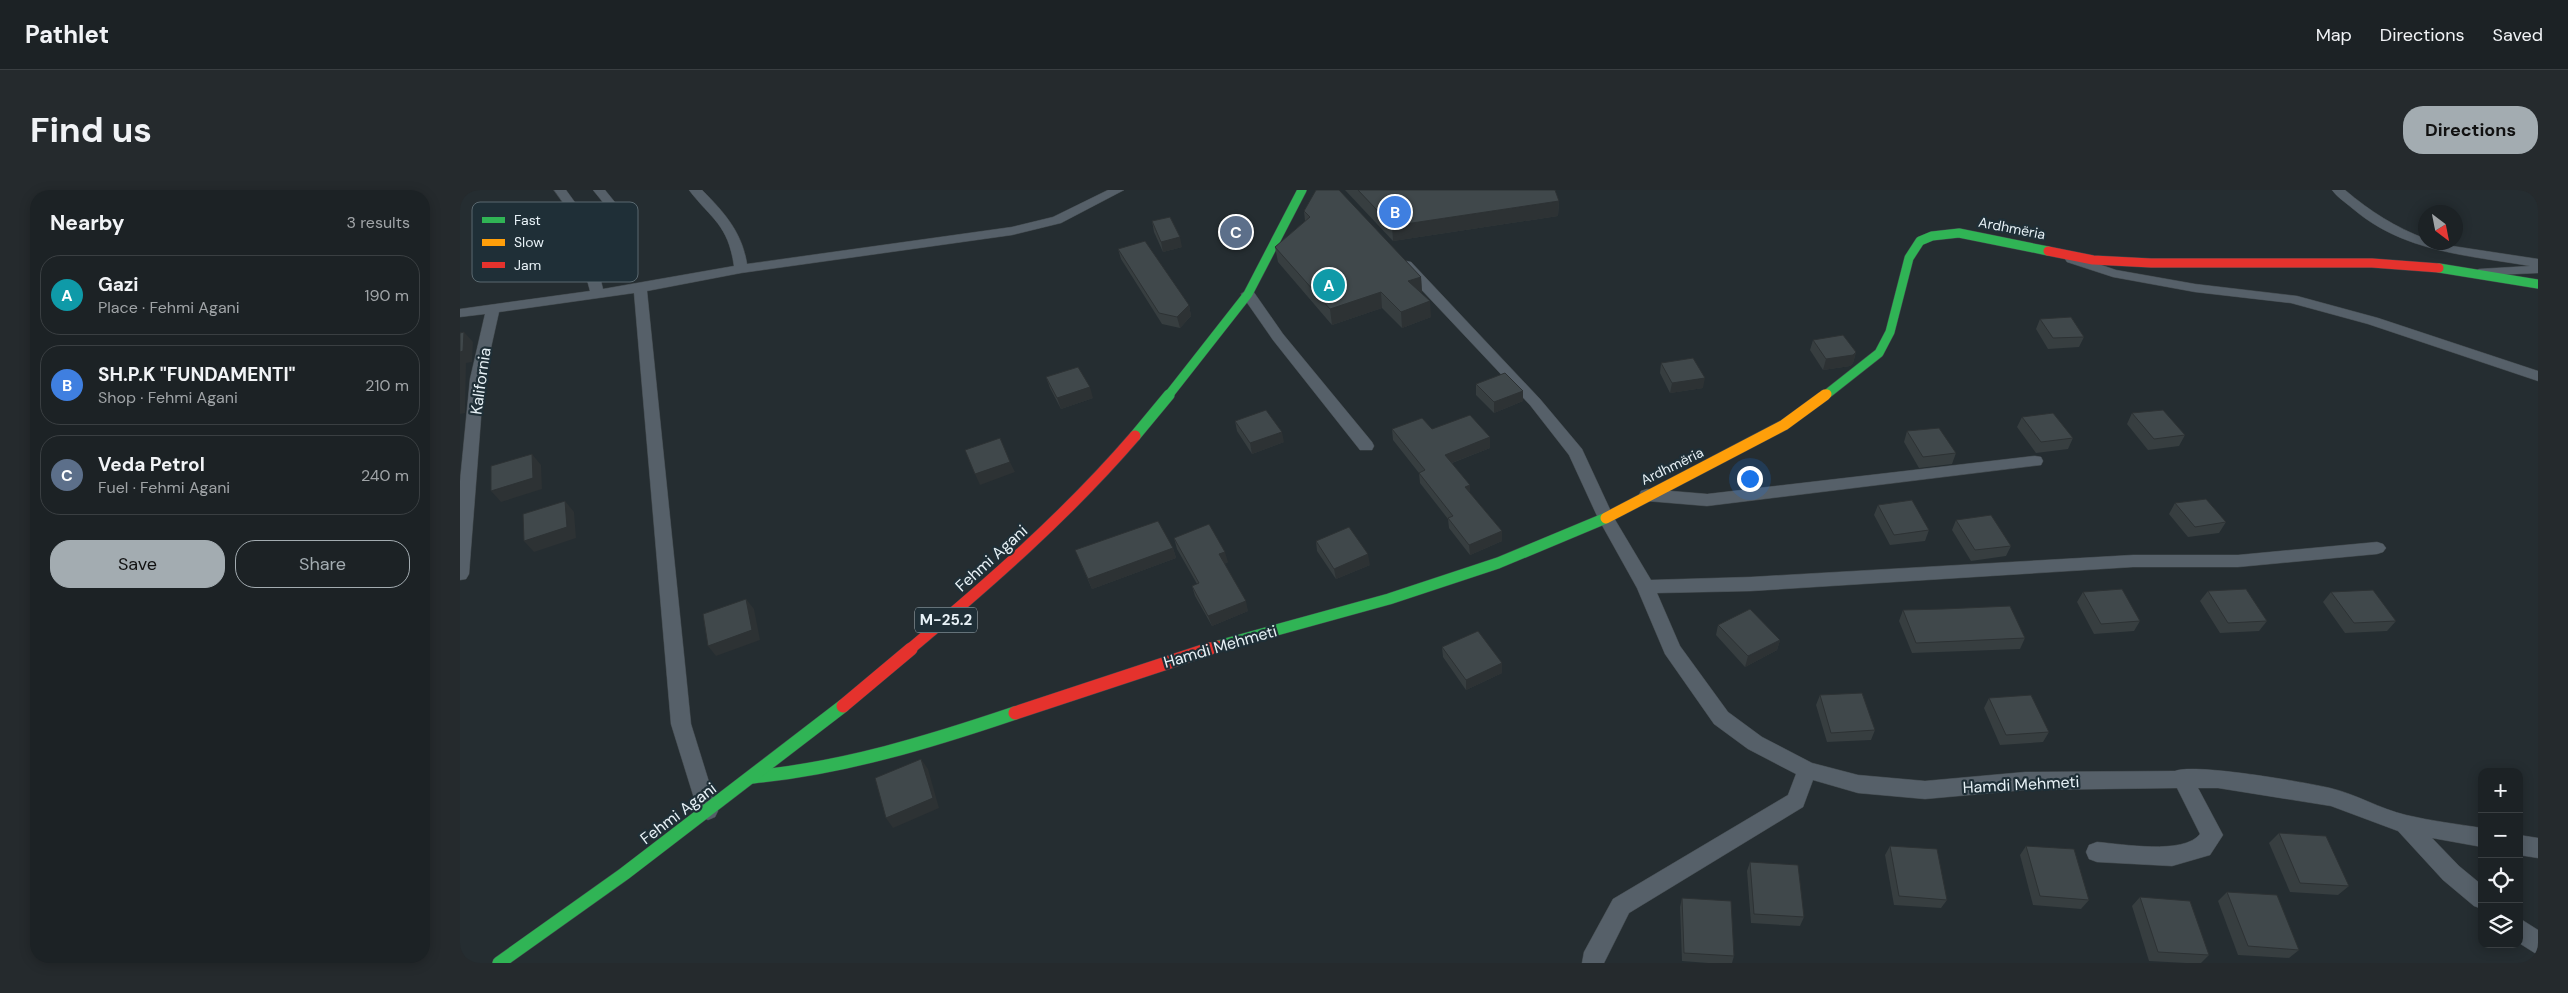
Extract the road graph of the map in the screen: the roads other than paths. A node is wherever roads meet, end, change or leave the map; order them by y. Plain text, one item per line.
1 (560, 190) edge
2 (599, 190) edge
3 (695, 190) edge
4 (1118, 190) edge
5 (1302, 190) edge
6 (2338, 190) edge
7 (569, 202) edge
8 (609, 202) edge
9 (2041, 248) junction
10 (1397, 256) edge
11 (2538, 263) edge
12 (741, 269) junction
13 (2538, 269) edge
14 (2475, 273) junction
15 (594, 282) edge
16 (2538, 284) edge
17 (640, 288) junction
18 (596, 293) junction
19 (1248, 294) junction
20 (493, 308) junction
21 (460, 313) edge
22 (2538, 376) edge
23 (1366, 446) dead end
24 (2035, 461) dead end
25 (1647, 495) junction
26 (1606, 518) junction
27 (2377, 548) dead end
28 (460, 574) edge
29 (1646, 586) junction
30 (1807, 770) junction
31 (753, 777) junction
32 (2182, 777) junction
33 (708, 811) junction
34 (2404, 824) junction
35 (2478, 837) edge
36 (2523, 846) edge
37 (2538, 848) edge
38 (2097, 852) dead end
39 (2478, 895) edge
40 (2523, 932) edge
41 (2538, 944) edge
42 (499, 963) edge
43 (1593, 963) edge

1 - 7 street
2 - 8 street
3 - 12 street
4 - 12 street
5 - 19 street, Fehmi Agani / M-25.2
6 - 11 street
9 - 14 street, Ardhmëria
9 - 22 street
9 - 25 street, Ardhmëria
10 - 26 street
12 - 17 street
13 - 14 street
14 - 16 street, Ardhmëria
15 - 18 street
17 - 18 street
17 - 33 street
18 - 20 street
19 - 23 street
19 - 31 street, Fehmi Agani / M-25.2
20 - 21 street
20 - 28 street, Kalifornia
24 - 25 street
25 - 26 street, Ardhmëria
26 - 29 street, Hamdi Mehmeti
26 - 31 street, Hamdi Mehmeti
27 - 29 street
29 - 30 street, Hamdi Mehmeti
30 - 32 street, Hamdi Mehmeti
30 - 43 street
31 - 33 street, Fehmi Agani / M-25.2
32 - 34 street, Hamdi Mehmeti
32 - 38 street
33 - 42 street, Fehmi Agani / M-25.2
34 - 35 street, Hamdi Mehmeti
34 - 39 street
36 - 37 street
40 - 41 street

